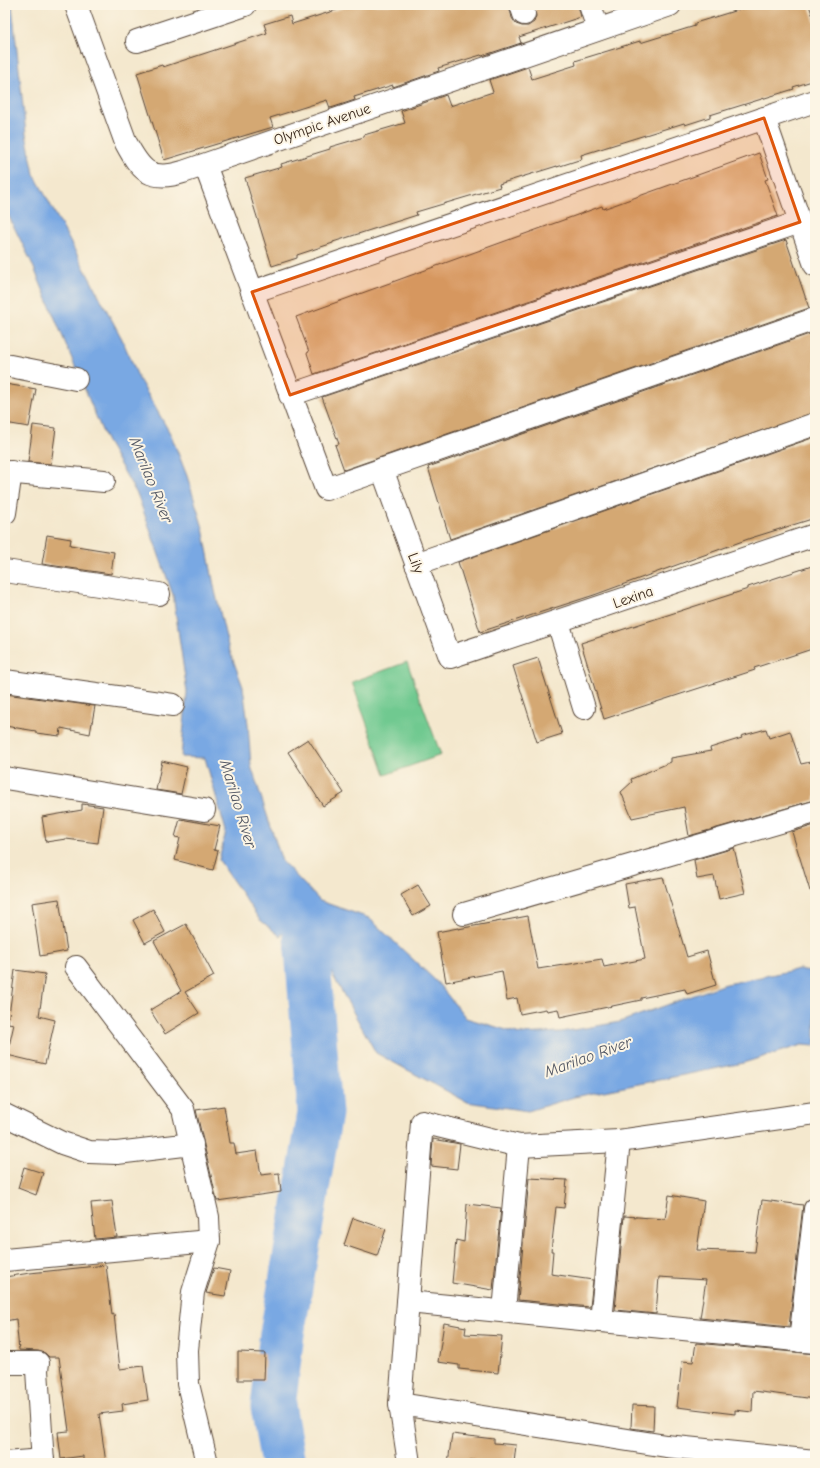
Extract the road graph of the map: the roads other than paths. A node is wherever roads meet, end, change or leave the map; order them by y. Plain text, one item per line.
1 (76, 5) edge
2 (245, 5) edge
3 (590, 5) edge
4 (670, 5) edge
5 (598, 29) junction
6 (137, 41) dead end
7 (815, 100) edge
8 (764, 118) junction
9 (205, 165) junction
10 (800, 222) junction
11 (815, 265) edge
12 (252, 292) junction
13 (815, 319) edge
14 (5, 365) edge
15 (76, 379) dead end
16 (290, 394) junction
17 (815, 424) edge
18 (382, 469) junction
19 (8, 472) edge
20 (104, 480) dead end
21 (5, 513) edge
22 (815, 535) edge
23 (416, 564) junction
24 (5, 571) edge
25 (159, 594) dead end
26 (558, 622) junction
27 (450, 657) joint
28 (5, 681) edge
29 (173, 705) dead end
30 (584, 708) dead end
31 (5, 778) edge
32 (204, 810) dead end
33 (815, 812) edge
34 (464, 914) dead end
35 (76, 967) dead end
36 (815, 1114) edge
37 (5, 1115) edge
38 (619, 1141) junction
39 (192, 1144) junction
40 (519, 1146) junction
41 (815, 1209) edge
42 (209, 1241) junction
43 (5, 1260) edge
44 (408, 1302) junction
45 (504, 1311) junction
46 (601, 1321) junction
47 (808, 1341) edge
48 (5, 1363) edge
49 (400, 1404) junction
50 (665, 1454) edge
51 (815, 1460) edge
52 (43, 1462) edge
53 (5, 1463) edge
54 (207, 1463) edge
55 (409, 1463) edge

1 - 9 street, Olympic Avenue
2 - 6 street
3 - 5 street
4 - 5 street, Olympic Avenue
5 - 9 street, Olympic Avenue
7 - 8 street
8 - 10 street
8 - 12 street
9 - 12 street
10 - 11 street
10 - 16 street
12 - 16 street
13 - 18 street
14 - 15 street
16 - 18 street
17 - 23 street
18 - 23 street, Lily
19 - 20 street
19 - 21 street
22 - 26 street, Lexina
23 - 27 street, Lily
24 - 25 street
26 - 27 street, Lexina
26 - 30 street
28 - 29 street
31 - 32 street
33 - 34 street
35 - 39 street
36 - 38 street
37 - 39 street
38 - 40 street
38 - 46 street
39 - 42 street
40 - 44 street
40 - 45 street
41 - 47 street
42 - 43 street
42 - 54 street
44 - 45 street
44 - 49 street
45 - 46 street
46 - 47 street
48 - 52 street
49 - 50 street
49 - 55 street
50 - 51 street
52 - 53 street

